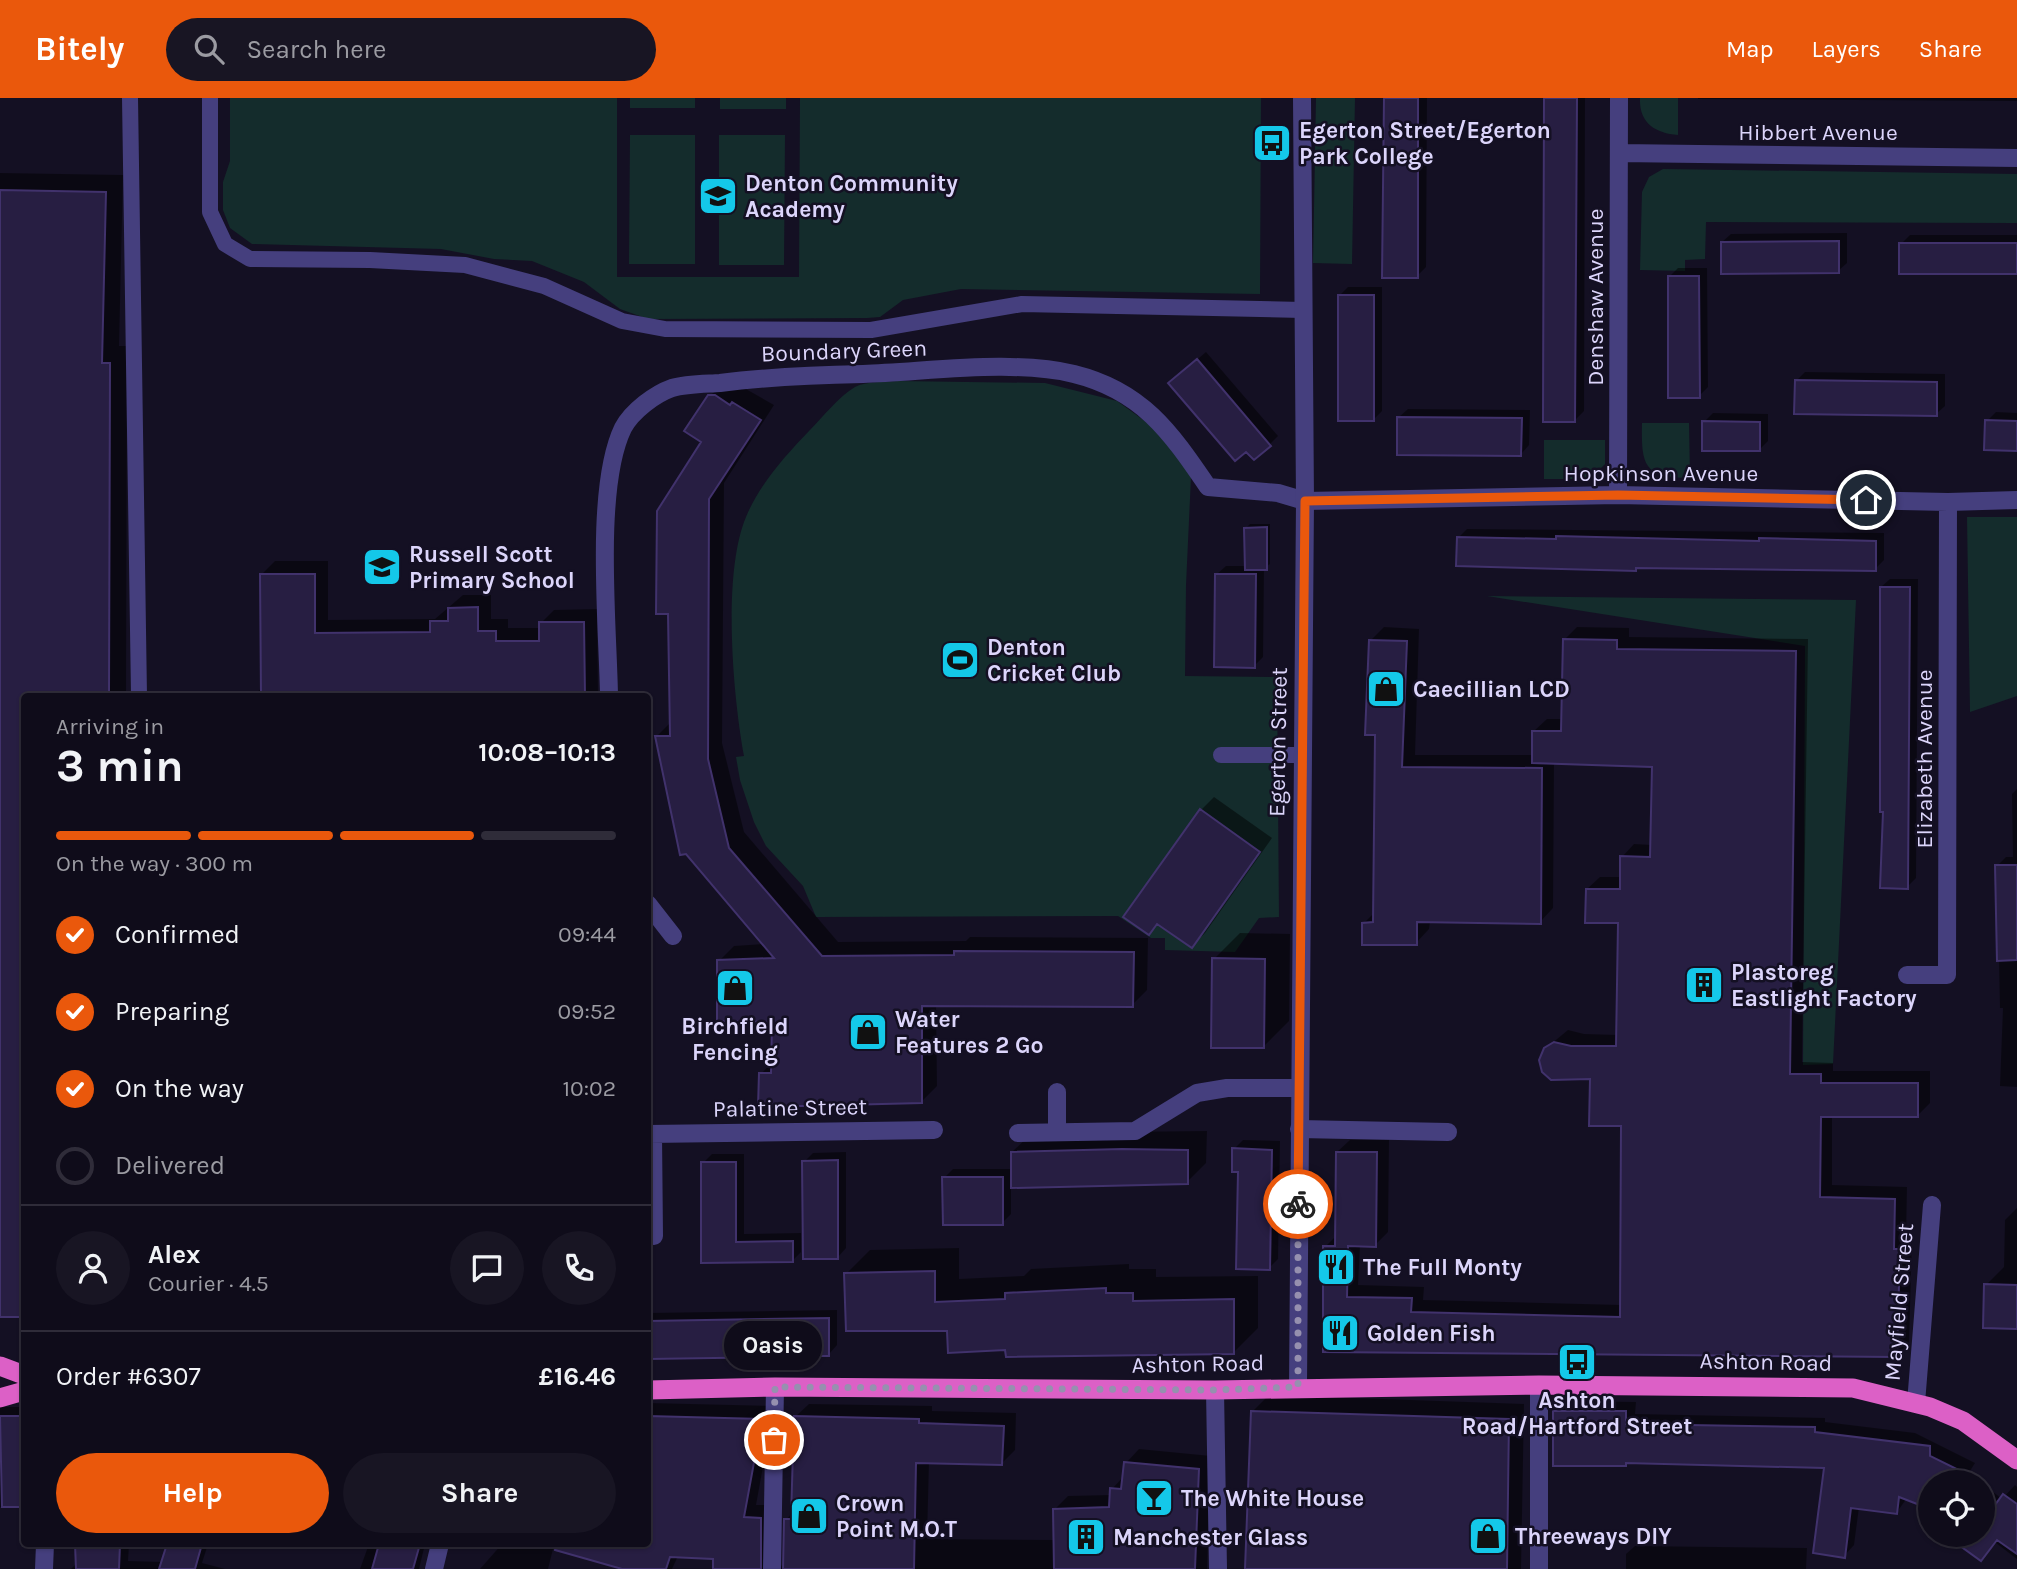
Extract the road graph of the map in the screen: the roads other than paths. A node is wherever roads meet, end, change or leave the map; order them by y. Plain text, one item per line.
1 (131, 98) edge
2 (210, 98) edge
3 (1302, 98) edge
4 (1619, 98) edge
5 (1619, 153) junction
6 (2017, 158) edge
7 (1303, 310) junction
8 (1618, 495) junction
9 (2017, 500) edge
10 (1305, 501) junction
11 (1948, 502) junction
12 (139, 693) edge
13 (609, 693) edge
14 (1221, 755) dead end
15 (1303, 755) junction
16 (651, 908) edge
17 (673, 936) dead end
18 (1907, 975) dead end
19 (1299, 1087) junction
20 (1057, 1092) dead end
21 (1299, 1129) junction
22 (934, 1130) dead end
23 (1057, 1132) junction
24 (1448, 1132) dead end
25 (1018, 1133) dead end
26 (651, 1134) edge
27 (651, 1168) edge
28 (1932, 1205) dead end
29 (653, 1236) dead end
30 (0, 1366) edge
31 (21, 1373) edge
32 (1539, 1385) junction
33 (775, 1387) junction
34 (1298, 1387) junction
35 (651, 1390) edge
36 (1215, 1390) junction
37 (21, 1392) edge
38 (0, 1398) edge
39 (1916, 1403) junction
40 (2017, 1461) edge
41 (46, 1547) edge
42 (439, 1547) edge
43 (44, 1569) edge
44 (434, 1569) edge
45 (772, 1569) edge
46 (1218, 1569) edge
47 (1539, 1569) edge

1 - 12 lane
2 - 7 lane
3 - 7 street, Egerton Street
4 - 5 street, Denshaw Avenue
5 - 6 street, Hibbert Avenue
5 - 8 street, Denshaw Avenue
7 - 10 street, Egerton Street
8 - 10 street, Hopkinson Avenue
8 - 11 street, Hopkinson Avenue
9 - 11 street, Hopkinson Avenue
10 - 13 street, Boundary Green
10 - 15 street, Egerton Street
11 - 18 street, Elizabeth Avenue
14 - 15 lane
15 - 19 street, Egerton Street
16 - 17 street
19 - 21 street, Egerton Street
19 - 23 street
20 - 23 street
21 - 24 street
21 - 34 street, Egerton Street
22 - 26 street, Palatine Street
23 - 25 street
27 - 29 street
28 - 39 street, Mayfield Street
30 - 31 highway
32 - 34 highway, Ashton Road
32 - 39 highway, Ashton Road
32 - 47 street
33 - 35 highway, Ashton Road
33 - 36 highway, Ashton Road
33 - 45 street
34 - 36 highway, Ashton Road
36 - 46 street
37 - 38 highway
39 - 40 highway, Ashton Road
41 - 43 street
42 - 44 street

